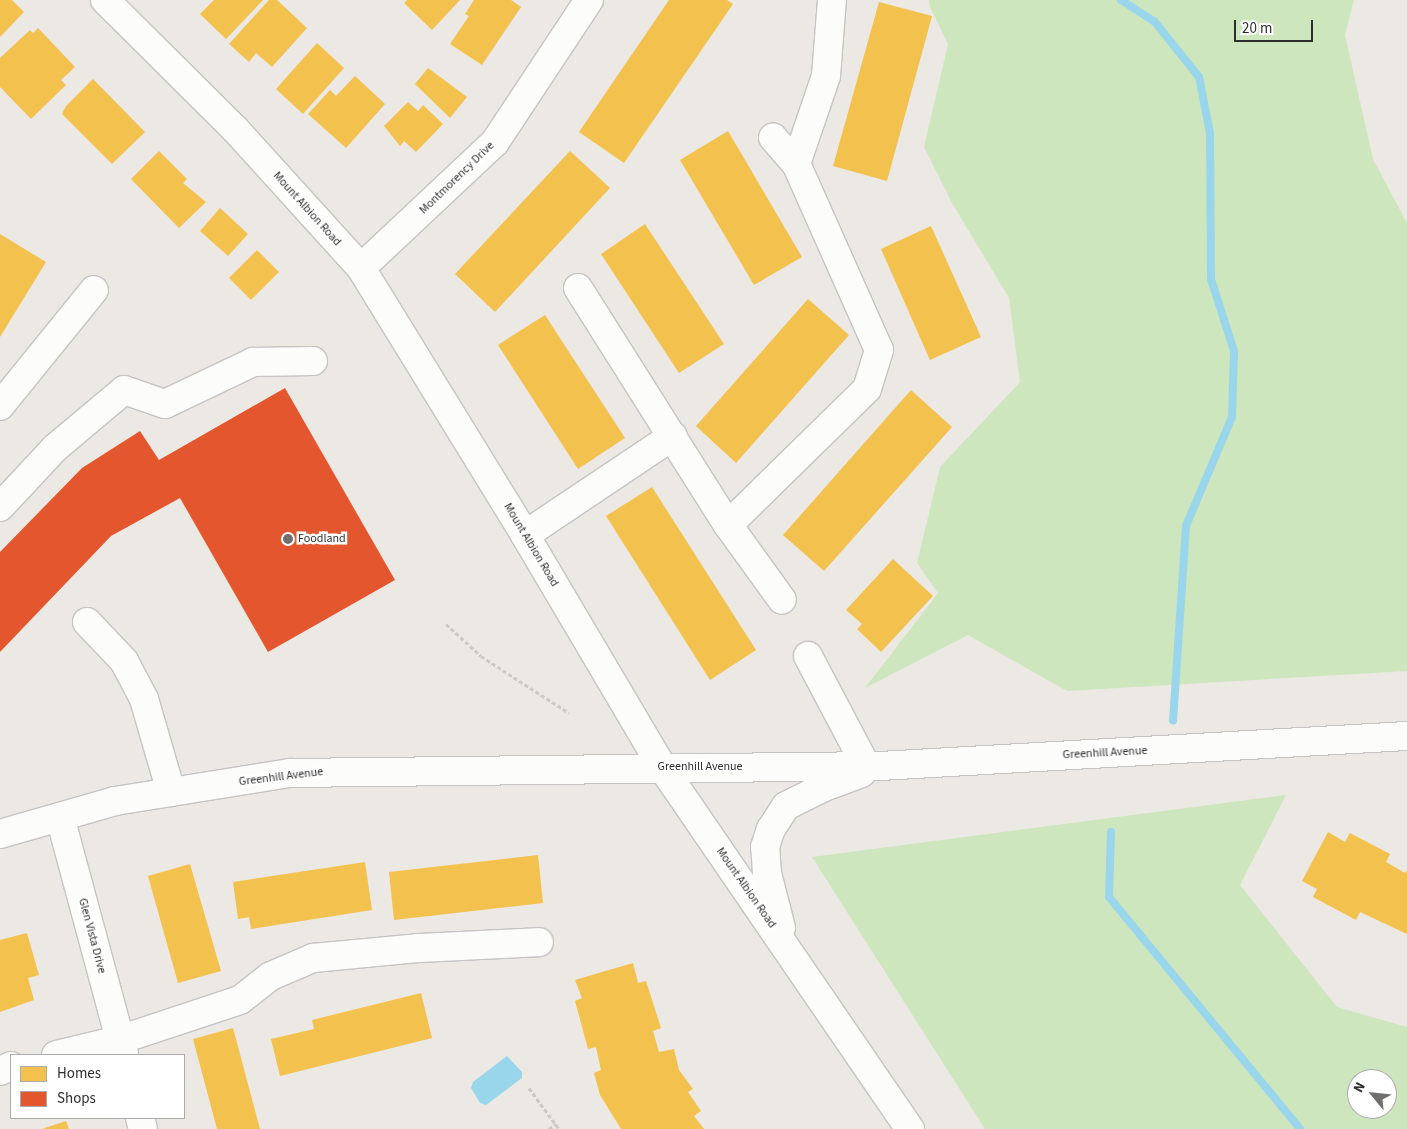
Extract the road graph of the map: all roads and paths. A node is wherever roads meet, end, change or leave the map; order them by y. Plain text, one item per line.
1 (105, 0) edge
2 (589, 0) edge
3 (832, 0) edge
4 (773, 138) dead end
5 (796, 164) junction
6 (361, 268) junction
7 (578, 288) dead end
8 (94, 290) dead end
9 (313, 361) dead end
10 (0, 406) edge
11 (673, 436) junction
12 (0, 506) edge
13 (728, 525) junction
14 (525, 535) junction
15 (782, 600) dead end
16 (87, 622) dead end
17 (446, 624) dead end
18 (808, 656) dead end
19 (569, 713) dead end
20 (1407, 736) edge
21 (873, 766) junction
22 (662, 767) junction
23 (171, 792) junction
24 (60, 817) junction
25 (0, 834) edge
26 (539, 942) dead end
27 (785, 944) junction
28 (121, 1048) edge
29 (65, 1054) edge
30 (529, 1088) dead end
31 (556, 1124) junction
32 (548, 1129) edge
33 (559, 1129) edge
34 (910, 1129) edge

1 - 6 street, Mount Albion Road
2 - 6 street, Montmorency Drive
3 - 5 street
4 - 5 street
5 - 13 street
6 - 14 street, Mount Albion Road
7 - 11 street
8 - 10 street
9 - 12 street
11 - 13 street
11 - 14 street
13 - 15 street
14 - 22 street, Mount Albion Road
16 - 23 street
17 - 19 path
18 - 21 street
20 - 21 street, Greenhill Avenue
21 - 22 street, Greenhill Avenue
21 - 27 street
22 - 23 street, Greenhill Avenue
22 - 27 street, Mount Albion Road
23 - 24 street, Greenhill Avenue
24 - 25 street, Greenhill Avenue
24 - 28 street, Glen Vista Drive
26 - 28 street
27 - 34 street, Mount Albion Road
28 - 29 street
30 - 31 path
31 - 32 path
31 - 33 path

